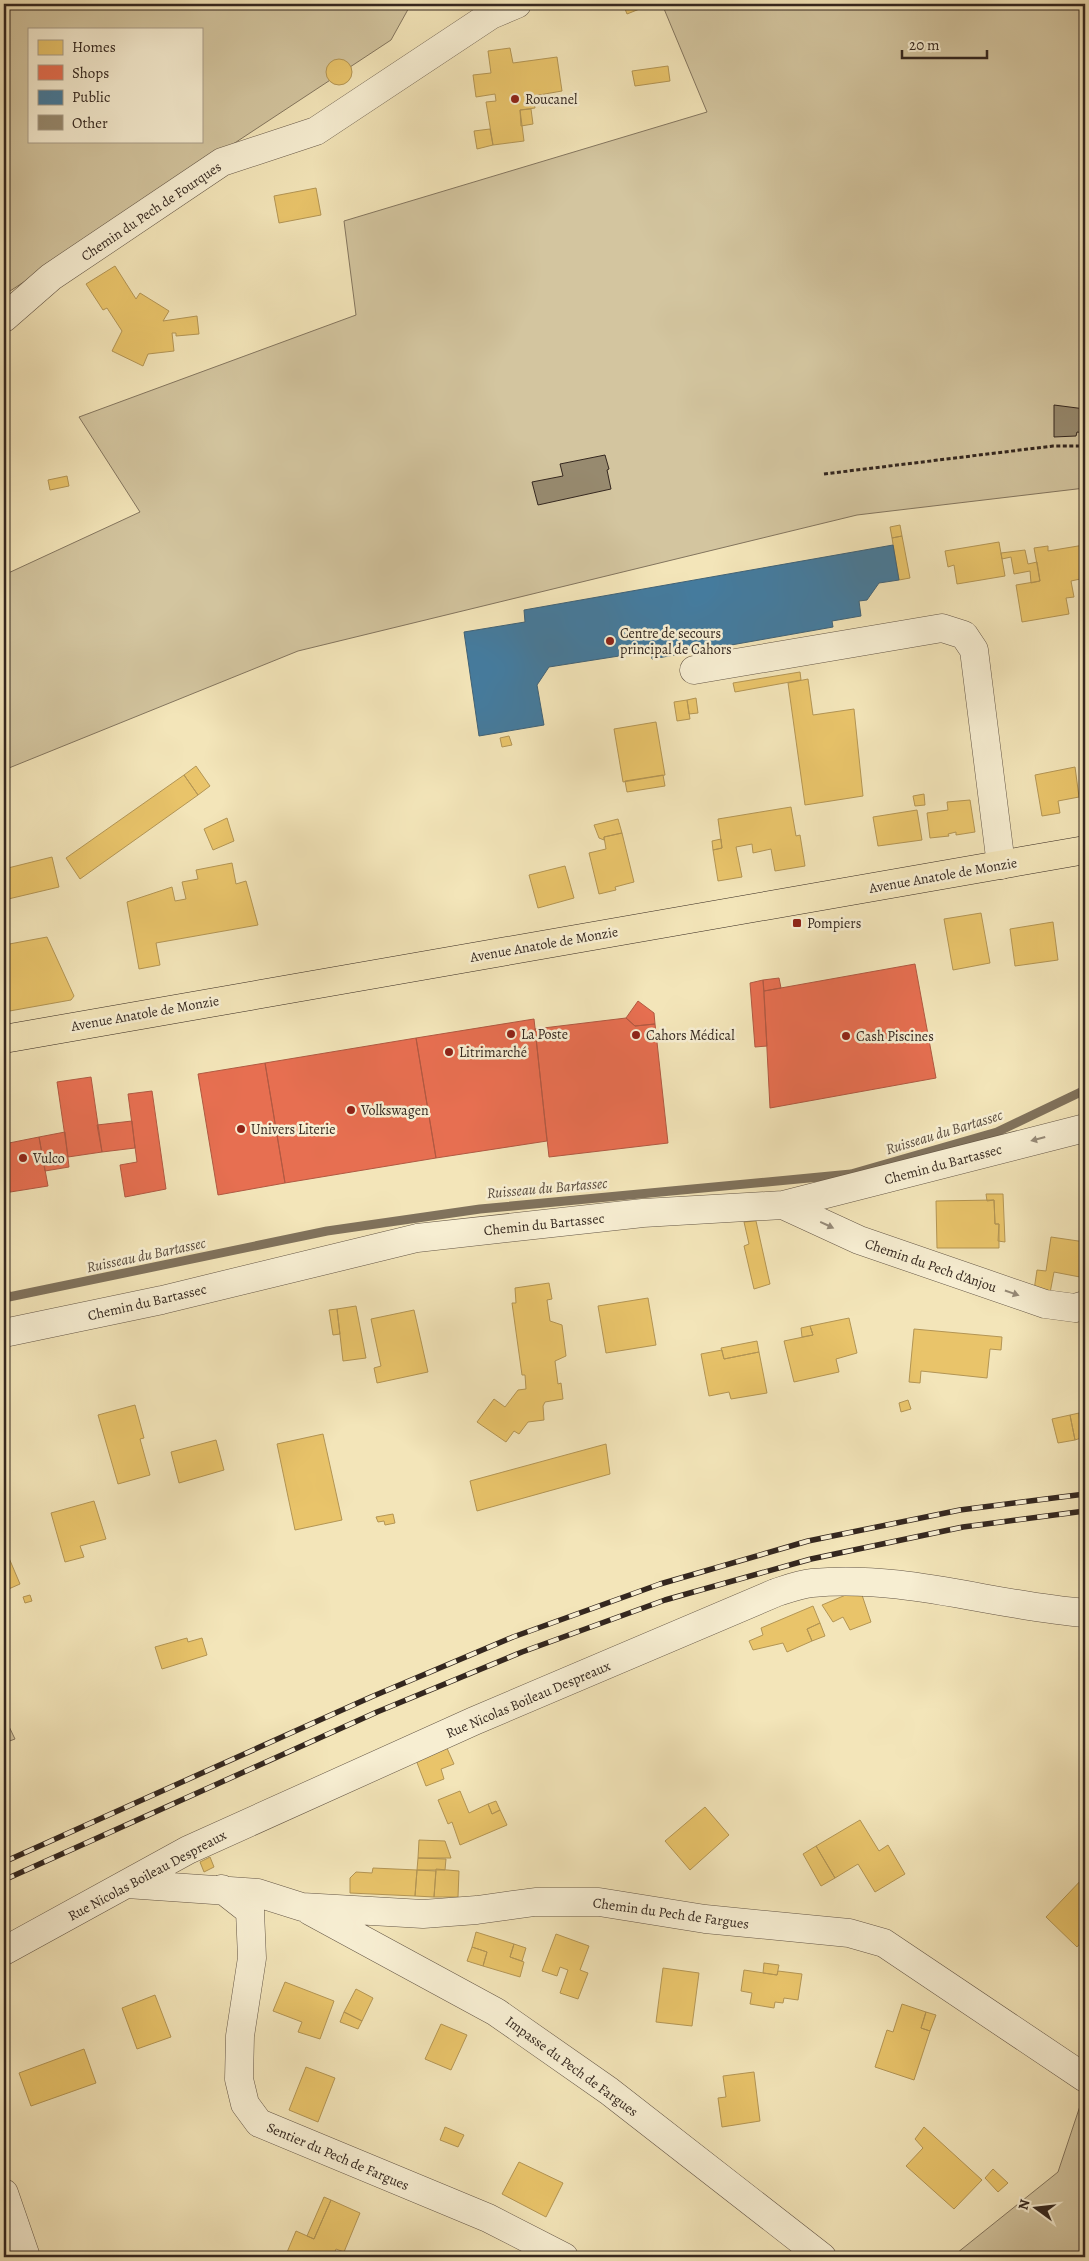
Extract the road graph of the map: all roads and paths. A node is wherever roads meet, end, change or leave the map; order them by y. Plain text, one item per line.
1 (517, 4) edge
2 (4, 318) edge
3 (1085, 446) edge
4 (824, 474) dead end
5 (694, 670) dead end
6 (1085, 850) edge
7 (1001, 865) junction
8 (4, 1039) edge
9 (1085, 1128) edge
10 (783, 1205) junction
11 (1085, 1305) edge
12 (4, 1333) edge
13 (1085, 1613) edge
14 (127, 1884) junction
15 (222, 1889) junction
16 (302, 1907) junction
17 (4, 1951) edge
18 (1085, 2078) edge
19 (4, 2193) edge
20 (792, 2248) edge
21 (26, 2257) edge
22 (564, 2257) edge
23 (822, 2257) edge

1 - 2 street, Chemin du Pech de Fourques
3 - 4 path
5 - 7 street
6 - 7 main road, Avenue Anatole de Monzie
7 - 8 main road, Avenue Anatole de Monzie
9 -> 10 street, Chemin du Bartassec
10 -> 11 street, Chemin du Pech d'Anjou
10 - 12 street, Chemin du Bartassec
13 - 14 street, Rue Nicolas Boileau Despreaux
14 - 15 street, Chemin du Pech de Fargues
14 - 17 street, Rue Nicolas Boileau Despreaux
15 - 16 street, Chemin du Pech de Fargues
15 - 22 street, Sentier du Pech de Fargues
16 - 18 street, Chemin du Pech de Fargues
16 - 20 street, Impasse du Pech de Fargues
19 - 21 street
20 - 23 street, Impasse du Pech de Fargues

